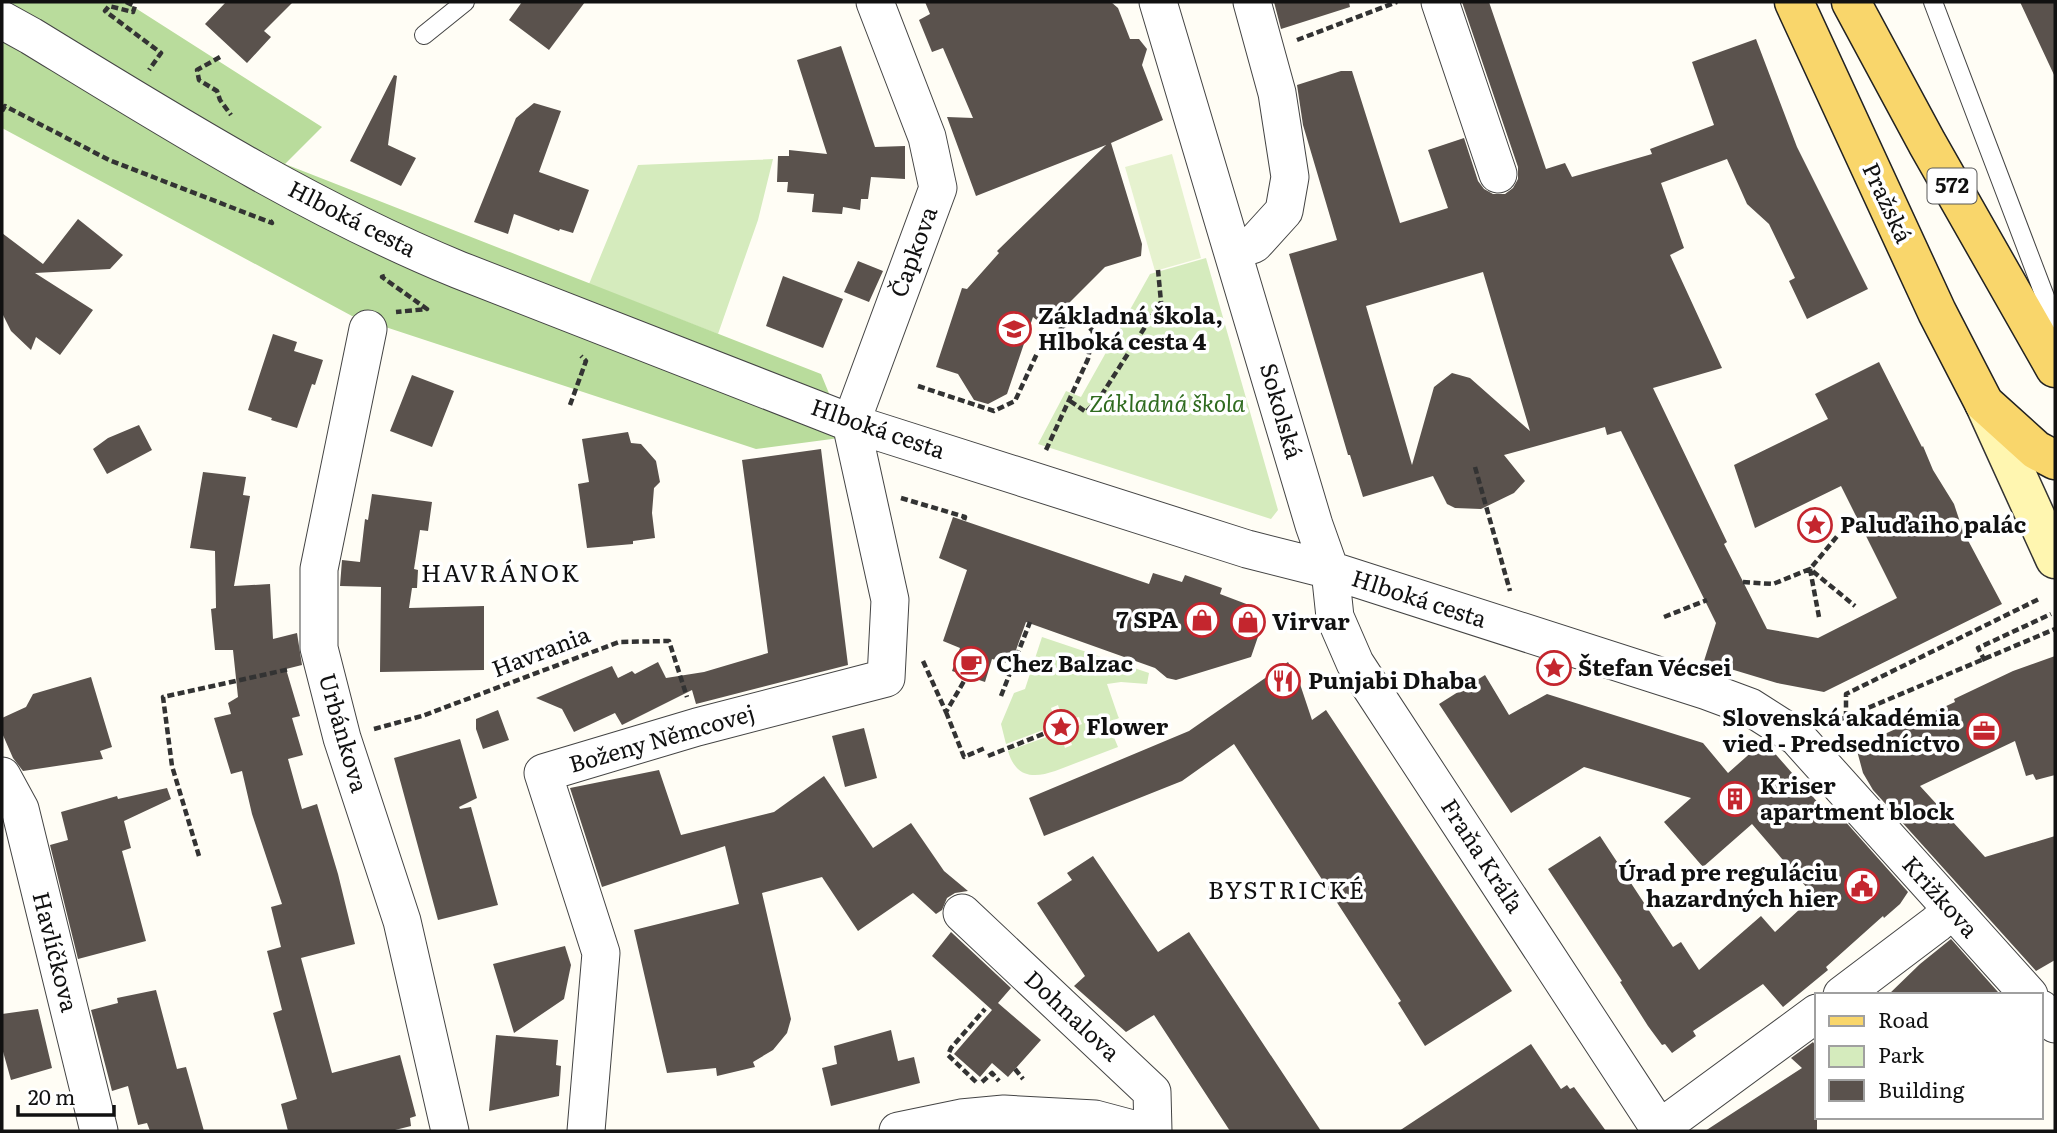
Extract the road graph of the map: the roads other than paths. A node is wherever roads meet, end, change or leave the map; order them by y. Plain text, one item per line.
1 (465, 2) edge
2 (875, 2) edge
3 (1158, 2) edge
4 (1252, 2) edge
5 (1440, 2) edge
6 (1794, 2) edge
7 (1851, 2) edge
8 (1933, 2) edge
9 (2, 20) edge
10 (424, 36) dead end
11 (1498, 174) dead end
12 (1234, 251) junction
13 (2055, 323) edge
14 (368, 330) road end
15 (2055, 368) edge
16 (1984, 403) junction
17 (851, 423) junction
18 (2055, 460) edge
19 (2055, 559) edge
20 (1330, 570) junction
21 (1797, 737) joint
22 (2, 776) edge
23 (1952, 910) junction
24 (962, 913) dead end
25 (1845, 993) edge
26 (2027, 993) edge
27 (2043, 1011) edge
28 (1815, 1014) edge
29 (2055, 1024) edge
30 (1660, 1130) edge
31 (99, 1131) edge
32 (450, 1131) edge
33 (586, 1131) edge
34 (898, 1131) edge
35 (1140, 1131) edge
36 (1153, 1131) edge

1 - 10 lane
2 - 17 street, Čapkova
3 - 12 street, Sokolská
4 - 12 street
5 - 11 street
6 - 16 main road, Pražská
7 - 15 main road, 572
8 - 13 lane
9 - 17 street, Hlboká cesta
12 - 20 street, Sokolská
14 - 32 street, Urbánkova
16 - 18 main road, Pražská
16 - 19 main road, Pražská
17 - 20 street, Hlboká cesta
17 - 33 street, Boženy Němcovej
20 - 21 street, Hlboká cesta
20 - 30 street, Fraňa Kráľa
21 - 23 street, Križkova
22 - 31 street, Havlíčkova
23 - 25 street
23 - 26 street, Križkova
24 - 36 street, Dohnalova
27 - 29 street
28 - 30 street
34 - 35 street

